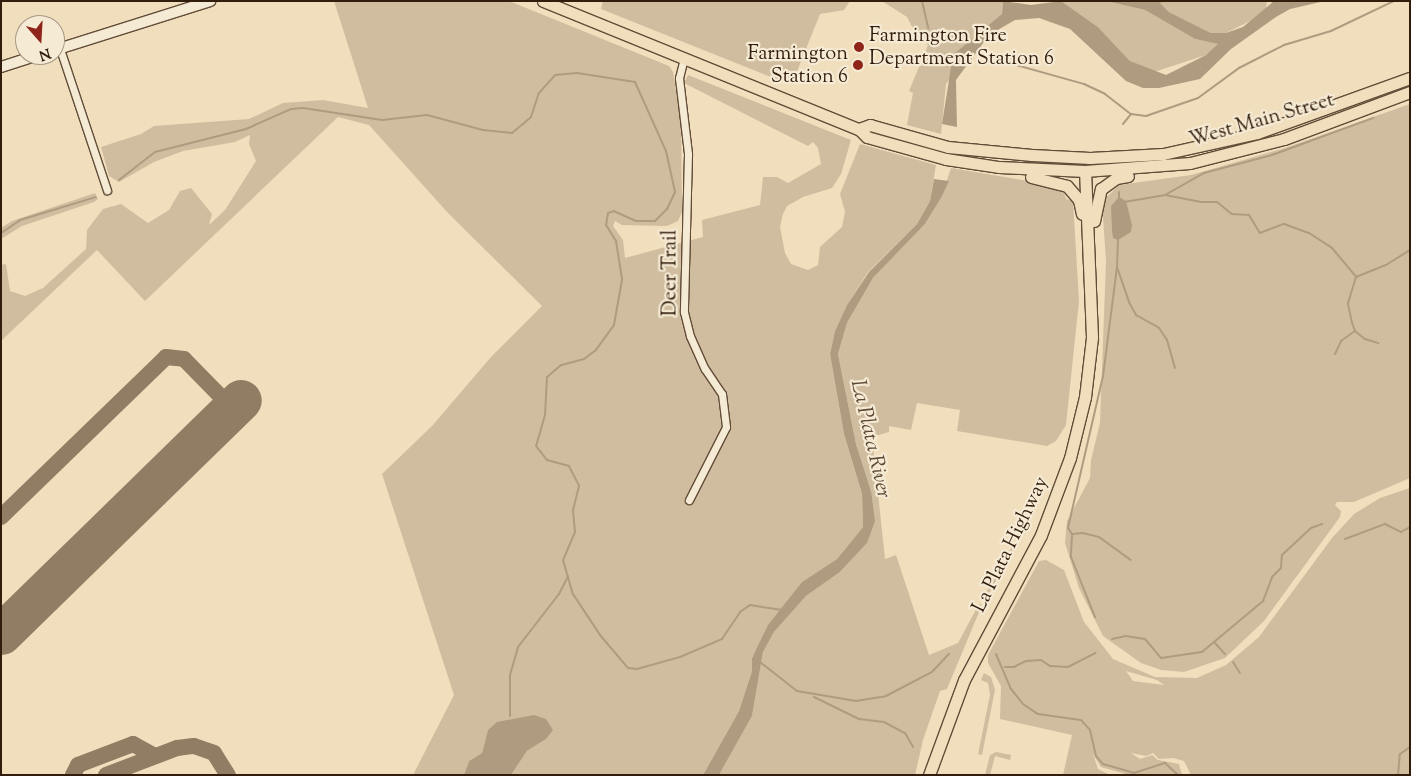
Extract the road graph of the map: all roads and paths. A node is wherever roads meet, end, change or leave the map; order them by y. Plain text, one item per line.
1 (210, 1) edge
2 (544, 1) edge
3 (65, 46) edge
4 (684, 58) junction
5 (15, 63) edge
6 (63, 65) edge
7 (1, 67) edge
8 (1410, 78) edge
9 (1410, 92) edge
10 (859, 129) junction
11 (1191, 149) junction
12 (1032, 155) junction
13 (964, 162) junction
14 (1190, 163) junction
15 (1085, 171) junction
16 (107, 190) dead end
17 (1091, 262) junction
18 (688, 500) dead end
19 (929, 775) edge

1 - 3 main road
2 - 4 highway, West Main Street
4 - 10 highway, West Main Street
4 - 18 street, Deer Trail
5 - 7 main road
6 - 16 street
8 - 11 highway, West Main Street
9 - 14 highway, West Main Street
10 - 12 highway, West Main Street
10 - 13 highway, West Main Street
11 - 12 highway, West Main Street
11 - 15 highway
12 - 15 highway
13 - 15 highway, West Main Street
13 - 17 highway
14 - 15 highway, West Main Street
14 - 17 highway
15 - 17 highway, La Plata Highway
17 - 19 highway, La Plata Highway

